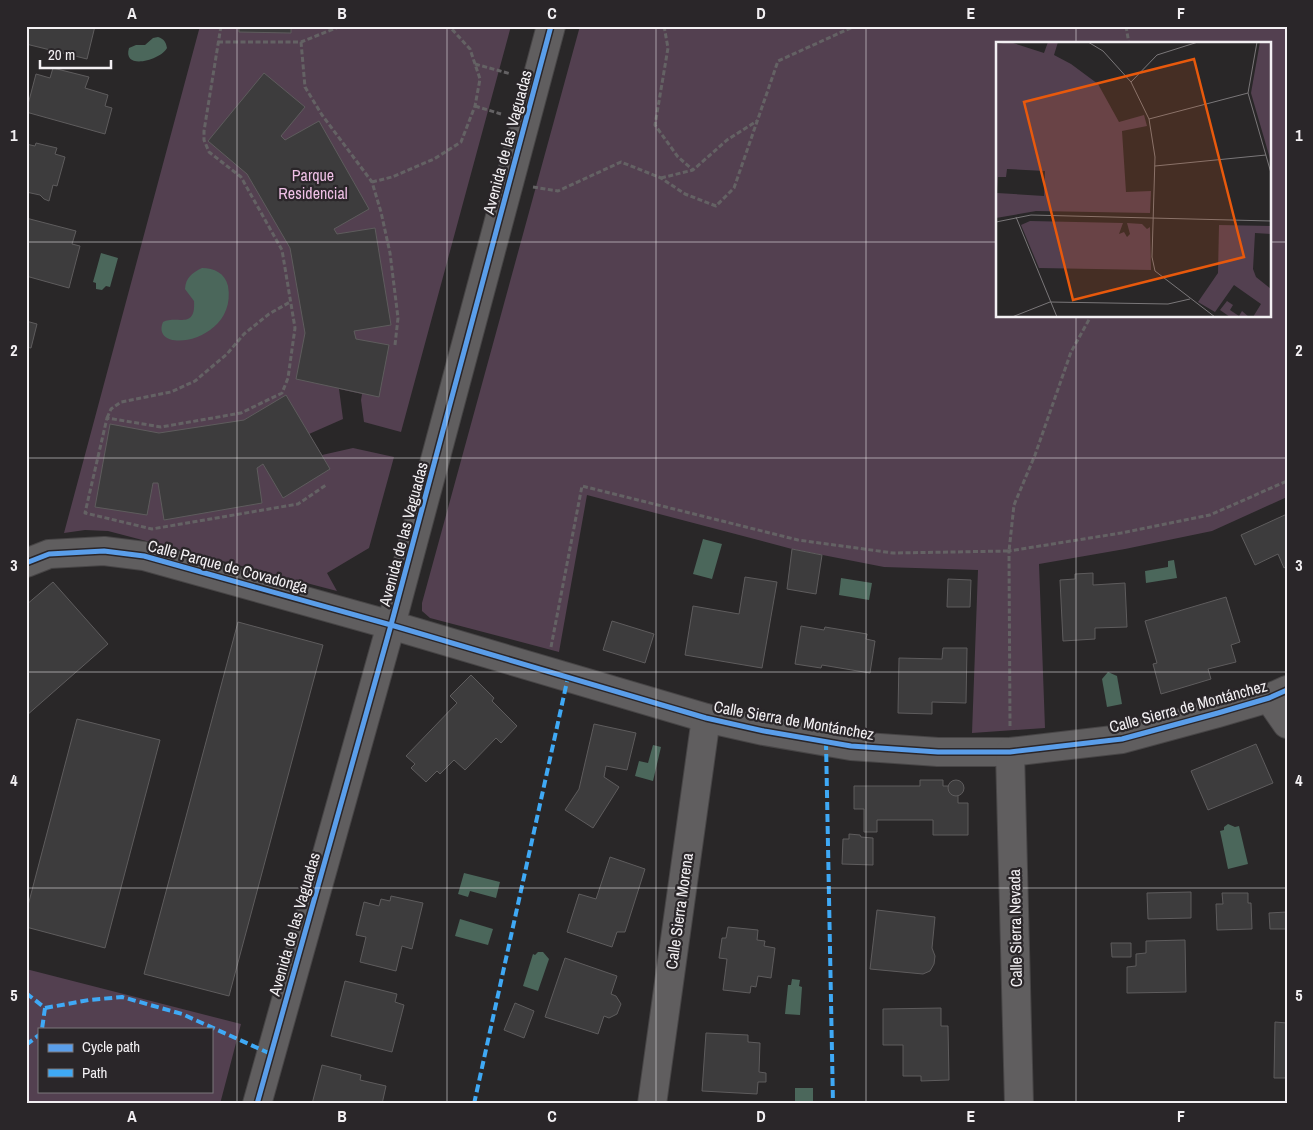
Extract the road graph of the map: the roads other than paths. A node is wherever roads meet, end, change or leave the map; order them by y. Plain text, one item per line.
1 (551, 26) edge
2 (26, 564) edge
3 (391, 625) junction
4 (1278, 694) edge
5 (706, 718) junction
6 (1287, 724) edge
7 (1010, 752) junction
8 (257, 1104) edge
9 (652, 1104) edge
10 (1019, 1104) edge

1 - 3 street, Avenida de las Vaguadas
2 - 3 street, Calle Parque de Covadonga
3 - 5 street, Calle Sierra de Montánchez
3 - 8 street, Avenida de las Vaguadas
4 - 6 street
4 - 7 street, Calle Sierra de Montánchez
5 - 7 street, Calle Sierra de Montánchez
5 - 9 street, Calle Sierra Morena
7 - 10 street, Calle Sierra Nevada

